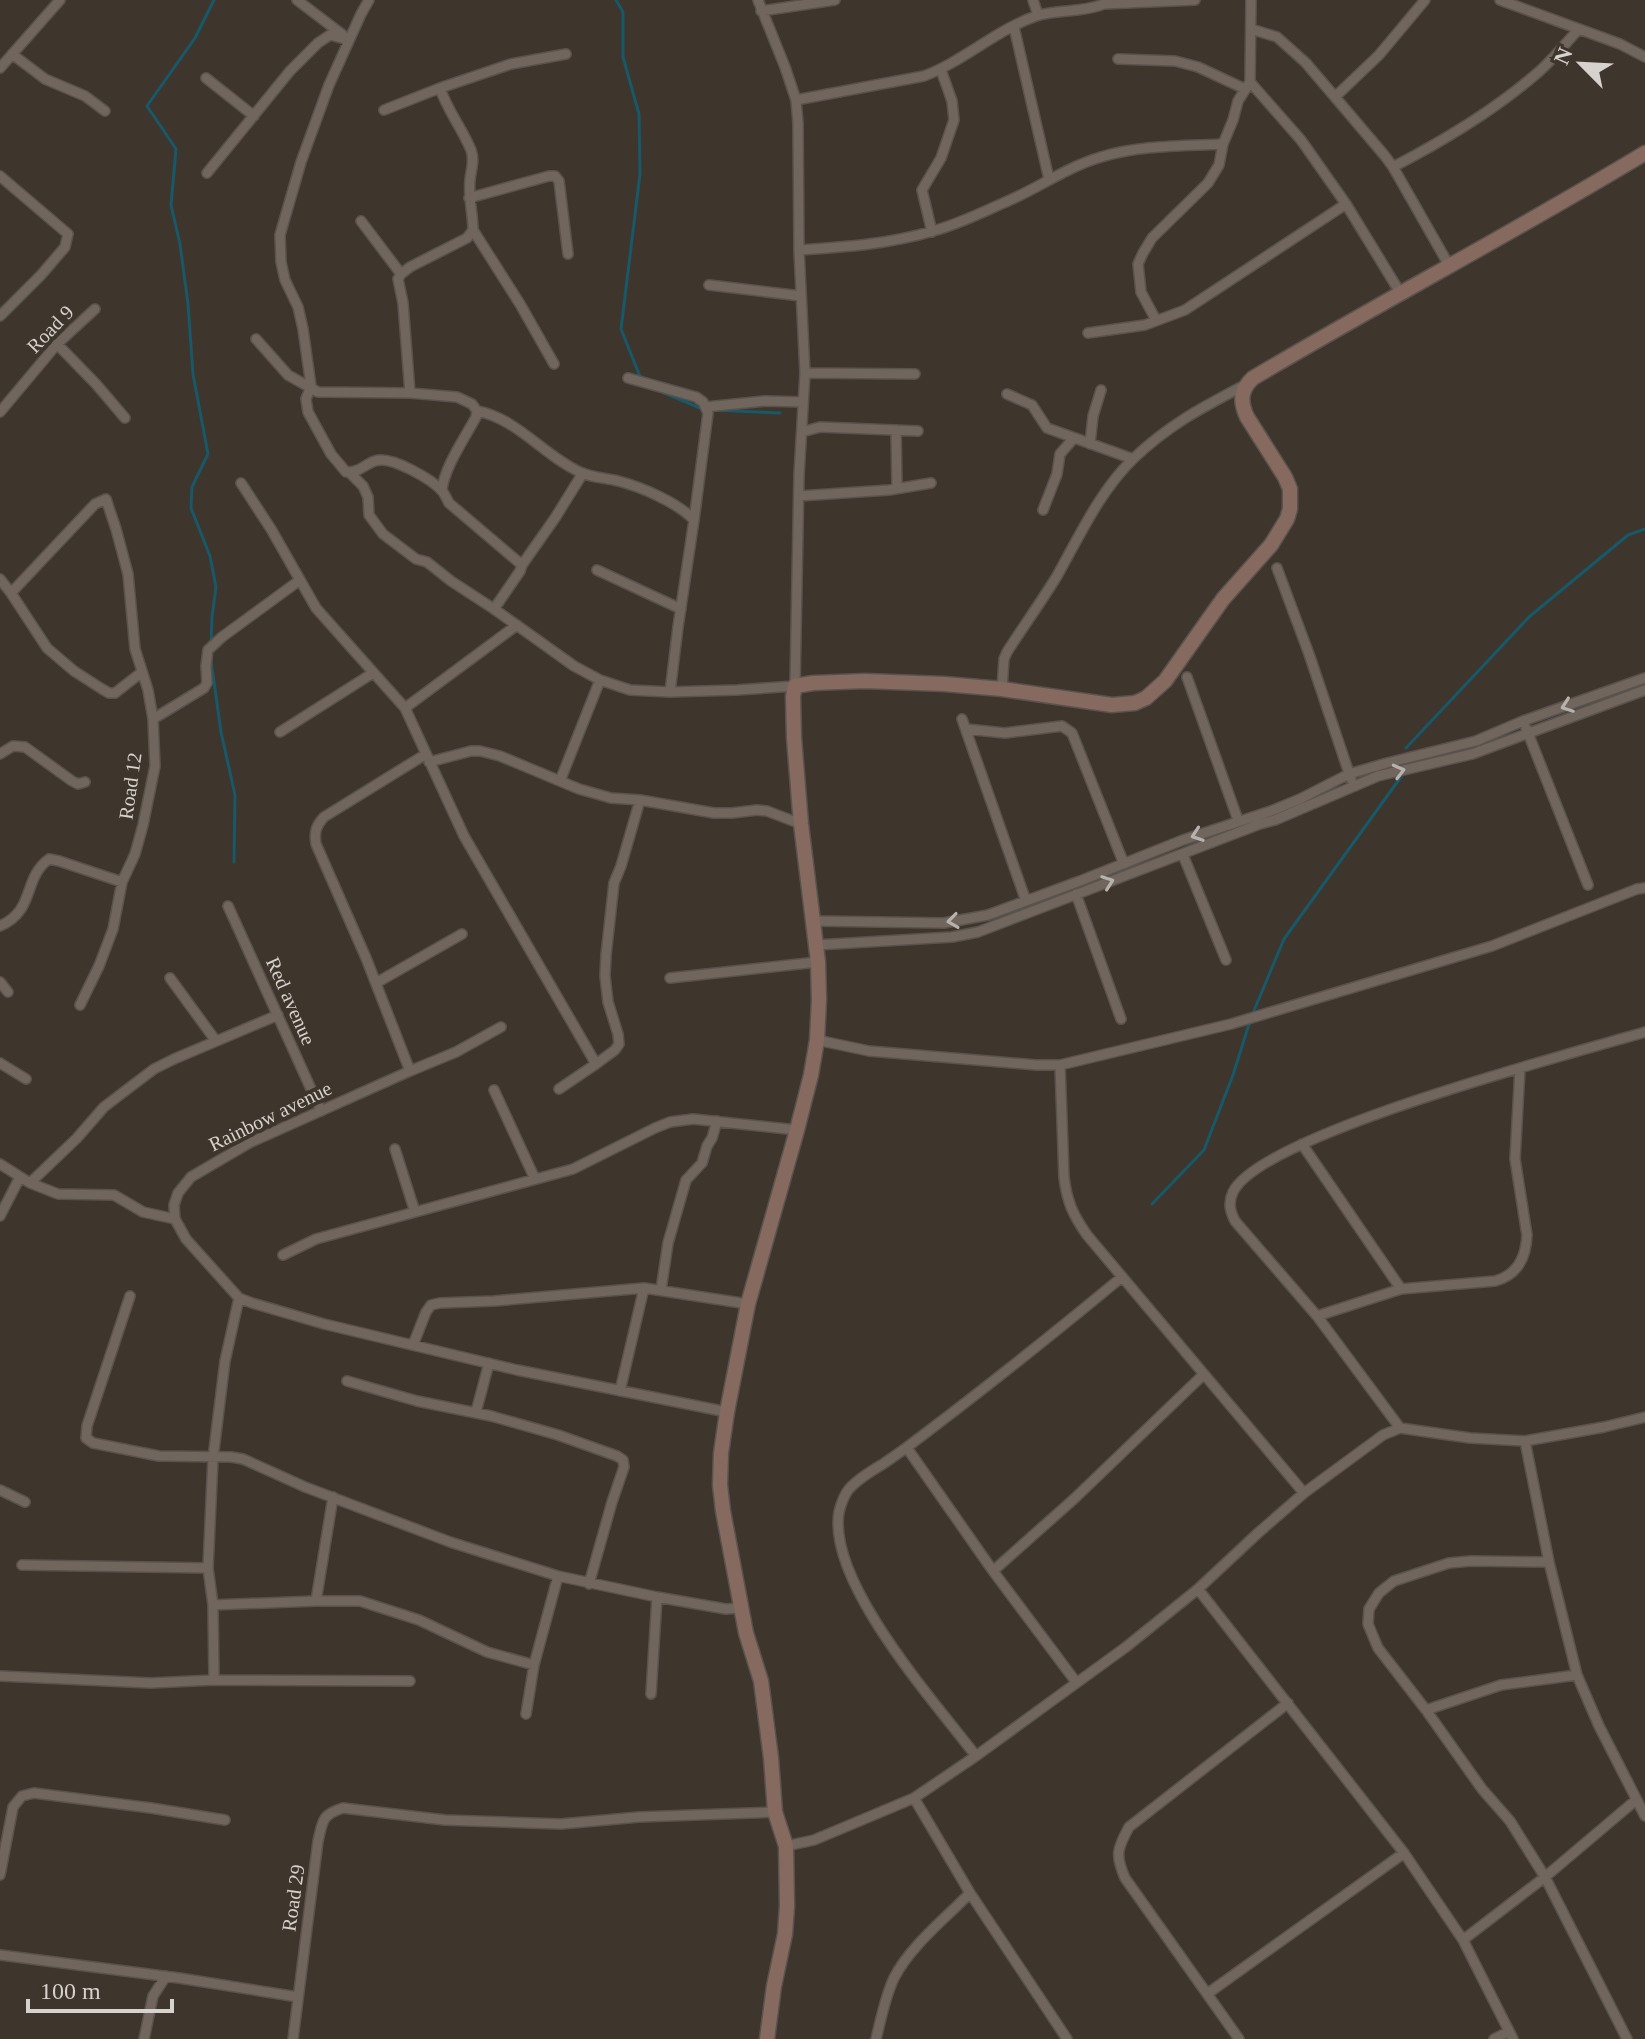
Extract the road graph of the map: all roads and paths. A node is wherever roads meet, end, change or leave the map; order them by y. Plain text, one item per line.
1 (60, 0) edge
2 (297, 0) edge
3 (369, 0) edge
4 (835, 0) edge
5 (1033, 0) edge
6 (1148, 0) edge
7 (1195, 0) edge
8 (1251, 0) edge
9 (1425, 0) edge
10 (1500, 0) edge
11 (1113, 2) edge
12 (760, 5) edge
13 (1527, 5) edge
14 (1038, 15) junction
15 (1014, 27) junction
16 (1251, 29) junction
17 (1578, 30) junction
18 (349, 40) junction
19 (12, 54) junction
20 (566, 54) dead end
21 (1645, 57) edge
22 (1118, 59) dead end
23 (0, 68) edge
24 (941, 70) junction
25 (206, 78) dead end
26 (1248, 85) junction
27 (440, 88) junction
28 (1335, 97) junction
29 (796, 100) junction
30 (384, 110) dead end
31 (105, 111) dead end
32 (254, 116) junction
33 (1223, 144) junction
34 (1645, 153) edge
35 (1393, 167) junction
36 (207, 173) dead end
37 (0, 176) edge
38 (1049, 179) junction
39 (469, 198) junction
40 (1346, 204) junction
41 (361, 221) dead end
42 (473, 230) junction
43 (932, 232) junction
44 (799, 250) junction
45 (568, 254) dead end
46 (1450, 267) junction
47 (401, 274) junction
48 (709, 285) dead end
49 (1401, 294) junction
50 (801, 296) junction
51 (95, 309) dead end
52 (0, 316) edge
53 (1156, 320) junction
54 (1088, 333) dead end
55 (256, 339) dead end
56 (57, 344) junction
57 (554, 364) dead end
58 (805, 373) junction
59 (915, 374) dead end
60 (628, 378) dead end
61 (1245, 385) junction
62 (311, 386) junction
63 (1101, 390) dead end
64 (410, 393) junction
65 (1007, 394) dead end
66 (803, 402) junction
67 (706, 407) junction
68 (477, 411) junction
69 (0, 412) edge
70 (125, 418) dead end
71 (896, 430) junction
72 (918, 431) dead end
73 (802, 432) junction
74 (1073, 439) junction
75 (1090, 444) junction
76 (1133, 459) junction
77 (350, 473) junction
78 (583, 473) junction
79 (241, 483) dead end
80 (931, 483) dead end
81 (897, 488) junction
82 (442, 491) junction
83 (799, 496) junction
84 (1043, 510) dead end
85 (694, 520) junction
86 (522, 565) junction
87 (1277, 568) dead end
88 (597, 570) dead end
89 (0, 579) edge
90 (300, 580) junction
91 (11, 593) junction
92 (494, 609) junction
93 (681, 609) junction
94 (517, 625) junction
95 (142, 672) junction
96 (373, 673) junction
97 (1187, 677) dead end
98 (1643, 678) edge
99 (600, 680) junction
100 (795, 686) junction
101 (1002, 689) junction
102 (1645, 691) edge
103 (670, 692) junction
104 (405, 708) junction
105 (153, 719) junction
106 (1523, 721) junction
107 (280, 732) dead end
108 (1528, 734) junction
109 (0, 754) edge
110 (428, 758) junction
111 (1349, 774) junction
112 (560, 781) junction
113 (85, 782) dead end
114 (1354, 786) junction
115 (640, 800) junction
116 (1238, 820) junction
117 (801, 824) junction
118 (1183, 855) junction
119 (1124, 864) junction
120 (122, 882) junction
121 (1588, 885) dead end
122 (1645, 888) edge
123 (1076, 894) junction
124 (1026, 901) junction
125 (228, 906) dead end
126 (814, 921) junction
127 (0, 926) edge
128 (462, 934) dead end
129 (816, 945) junction
130 (1226, 960) dead end
131 (818, 962) junction
132 (170, 978) dead end
133 (670, 978) dead end
134 (0, 982) edge
135 (376, 983) junction
136 (8, 992) dead end
137 (80, 1005) dead end
138 (278, 1015) junction
139 (1121, 1019) dead end
140 (501, 1027) dead end
141 (1645, 1032) edge
142 (817, 1040) junction
143 (216, 1041) junction
144 (0, 1063) edge
145 (596, 1064) junction
146 (1060, 1065) junction
147 (1520, 1068) junction
148 (410, 1071) junction
149 (26, 1079) dead end
150 (559, 1089) dead end
151 (494, 1090) dead end
152 (321, 1111) junction
153 (717, 1121) junction
154 (797, 1130) junction
155 (1302, 1144) junction
156 (395, 1149) dead end
157 (0, 1164) edge
158 (20, 1177) junction
159 (535, 1179) junction
160 (30, 1183) junction
161 (415, 1212) junction
162 (0, 1216) edge
163 (175, 1219) junction
164 (283, 1255) dead end
165 (1122, 1277) junction
166 (644, 1288) junction
167 (1401, 1289) junction
168 (661, 1290) junction
169 (130, 1296) dead end
170 (239, 1298) junction
171 (748, 1304) junction
172 (1317, 1316) junction
173 (413, 1345) junction
174 (489, 1363) junction
175 (1204, 1374) junction
176 (347, 1381) dead end
177 (620, 1391) junction
178 (476, 1412) junction
179 (727, 1412) junction
180 (1645, 1417) edge
181 (1400, 1428) junction
182 (1525, 1441) junction
183 (907, 1448) junction
184 (213, 1458) junction
185 (0, 1490) edge
186 (1304, 1493) junction
187 (333, 1497) junction
188 (25, 1502) dead end
189 (1549, 1562) junction
190 (22, 1565) dead end
191 (208, 1568) junction
192 (993, 1571) junction
193 (558, 1576) junction
194 (589, 1584) junction
195 (1198, 1589) junction
196 (657, 1597) junction
197 (316, 1601) junction
198 (213, 1605) junction
199 (741, 1608) junction
200 (534, 1665) junction
201 (1577, 1675) junction
202 (0, 1676) edge
203 (214, 1680) junction
204 (410, 1681) dead end
205 (1076, 1682) junction
206 (651, 1694) dead end
207 (1288, 1703) junction
208 (1426, 1710) junction
209 (526, 1714) dead end
210 (976, 1756) junction
211 (914, 1798) junction
212 (1636, 1800) junction
213 (775, 1812) junction
214 (1645, 1816) edge
215 (225, 1820) dead end
216 (786, 1846) junction
217 (1404, 1853) junction
218 (0, 1875) edge
219 (1545, 1877) junction
220 (970, 1893) junction
221 (1463, 1940) junction
222 (0, 1955) edge
223 (166, 1976) junction
224 (1207, 1994) junction
225 (298, 1997) junction
226 (1510, 2036) edge
227 (144, 2039) edge
228 (293, 2039) edge
229 (767, 2039) edge
230 (876, 2039) edge
231 (1067, 2039) edge
232 (1239, 2039) edge
233 (1494, 2039) edge
234 (1627, 2039) edge

1 - 19 street
2 - 18 street
3 - 18 street
4 - 12 street
5 - 14 street
6 - 7 street
6 - 11 street
8 - 16 street
9 - 28 street
10 - 13 street
11 - 14 street
12 - 29 street
13 - 17 street
14 - 15 street
15 - 24 street
15 - 38 street
16 - 26 street
16 - 28 street
17 - 21 street
17 - 35 street
18 - 32 street
18 - 62 street
19 - 23 street
19 - 31 street
20 - 27 street
22 - 26 street
24 - 29 street
24 - 43 street
25 - 32 street
26 - 33 street
26 - 40 street
27 - 30 street
27 - 39 street
28 - 35 street
29 - 44 street
32 - 36 street
33 - 38 street
33 - 53 street
34 - 46 street
35 - 46 street
37 - 52 street
38 - 43 street
39 - 42 street
39 - 45 street
40 - 49 street
40 - 53 street
41 - 47 street
42 - 47 street
42 - 57 street
43 - 44 street
44 - 50 street
46 - 49 street
47 - 64 street
48 - 50 street
49 - 61 street
50 - 58 street
51 - 56 street, Road 9
53 - 54 street
55 - 62 street
56 - 69 street, Road 9
56 - 70 street
58 - 59 street
58 - 66 street
60 - 67 street
61 - 76 street
61 - 101 street
62 - 64 street
62 - 77 street
63 - 75 street
64 - 68 street
65 - 74 street
66 - 67 street
66 - 73 street
67 - 85 street
68 - 78 street
68 - 82 street
71 - 72 street
71 - 73 street
71 - 81 street
73 - 83 street
74 - 75 street
74 - 84 street
75 - 76 street
76 - 101 street
77 - 82 street
77 - 92 street
78 - 85 street
78 - 86 street
79 - 90 street
80 - 81 street
81 - 83 street
82 - 86 street
83 - 100 street
85 - 93 street
86 - 92 street
87 - 111 street
88 - 93 street
89 - 91 street
90 - 96 street
90 - 105 street
91 - 95 street
91 - 95 street, Road 12
92 - 94 street
93 - 103 street
94 - 99 street
94 - 104 street
95 - 105 street, Road 12
96 - 104 street
96 - 107 street
97 - 116 street
98 - 102 street
98 -> 106 street
99 - 103 street
99 - 112 street
100 - 101 street
100 - 103 street
100 - 117 street
102 - 108 street
104 - 110 street
105 - 120 street, Road 12
106 - 108 street
106 - 111 street
114 -> 108 street
108 - 121 street
109 - 113 street
110 - 112 street
110 - 135 street
110 - 145 street
111 - 114 street
111 - 116 street
112 - 115 street
114 - 118 street
115 - 117 street
115 - 145 street
116 -> 119 street
117 - 126 street
123 -> 118 street
118 - 130 street
119 - 124 street
119 - 124 street
120 - 127 street
120 - 137 street, Road 12
122 - 146 street
123 - 129 street
123 - 139 street
124 -> 126 street
125 - 138 street, Red avenue
126 - 129 street
128 - 135 street
129 - 131 street
131 - 133 street
131 - 142 street
132 - 143 street
134 - 136 street
135 - 148 street
138 - 143 street
138 - 152 street, Red avenue
140 - 148 street, Rainbow avenue
141 - 147 street
142 - 146 street
142 - 154 street
143 - 160 street
144 - 149 street
145 - 150 street
146 - 165 street
147 - 155 street
147 - 167 street
148 - 152 street, Rainbow avenue
151 - 159 street
152 - 163 street, Rainbow avenue
153 - 154 street
153 - 159 street
153 - 168 street
154 - 171 street
155 - 167 street
155 - 172 street
156 - 161 street
157 - 158 street
158 - 160 street
158 - 162 street
159 - 161 street
160 - 163 street
161 - 164 street
163 - 170 street
165 - 175 street
165 - 183 street
166 - 168 street
166 - 173 street
166 - 177 street
167 - 172 street
168 - 171 street
169 - 184 street
170 - 173 street
170 - 184 street
171 - 179 street
172 - 181 street
173 - 174 street
174 - 177 street
174 - 178 street
175 - 186 street
175 - 192 street
176 - 178 street
177 - 179 street
178 - 194 street
179 - 199 street
180 - 182 street
181 - 182 street
181 - 186 street
182 - 189 street
183 - 192 street
183 - 210 street
184 - 187 street
184 - 191 street
185 - 188 street
186 - 195 street
187 - 193 street
187 - 197 street
189 - 201 street
189 - 208 street
190 - 191 street
191 - 198 street
192 - 205 street
193 - 194 street
193 - 200 street
194 - 196 street
195 - 205 street
195 - 207 street
196 - 199 street
196 - 206 street
197 - 198 street
197 - 200 street
198 - 203 street
199 - 213 street
200 - 209 street
201 - 208 street
201 - 212 street
202 - 203 street
203 - 204 street
205 - 210 street
207 - 217 street
207 - 224 street
208 - 219 street
210 - 211 street
211 - 216 street
211 - 220 street
212 - 214 street
212 - 219 street
213 - 216 street
213 - 225 street, Road 29
215 - 218 street
216 - 229 street
217 - 221 street
217 - 224 street
219 - 221 street
219 - 234 street
220 - 230 street
220 - 231 street
221 - 226 street
222 - 223 street
223 - 225 street
223 - 227 street
224 - 232 street
225 - 228 street, Road 29
226 - 233 street

